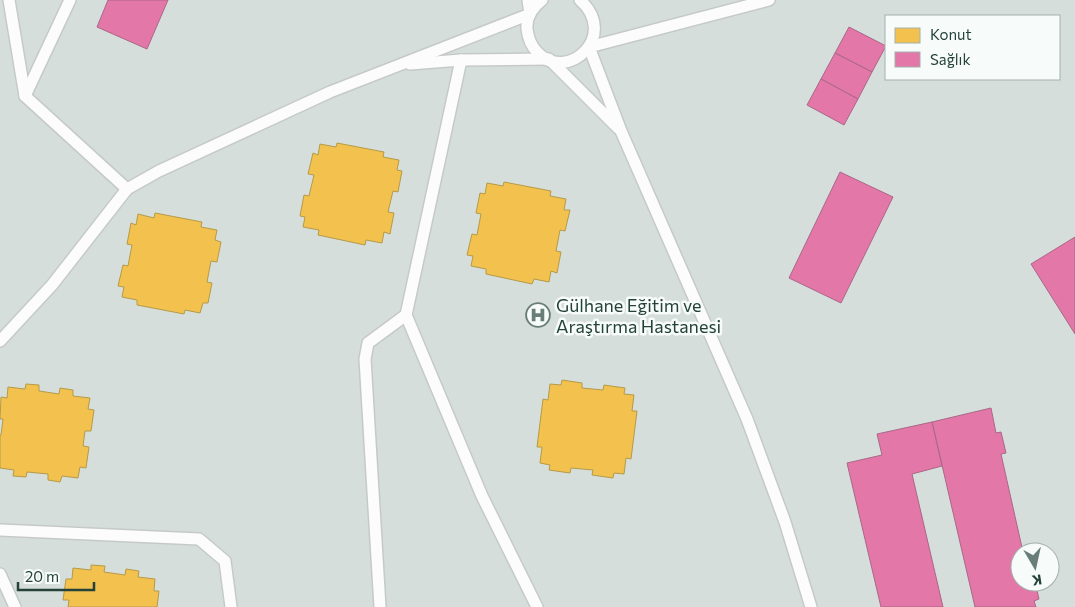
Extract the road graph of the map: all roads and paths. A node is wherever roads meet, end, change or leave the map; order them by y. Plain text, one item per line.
1 (9, 0) edge
2 (70, 0) edge
3 (528, 0) edge
4 (542, 0) edge
5 (580, 0) edge
6 (769, 0) edge
7 (530, 14) junction
8 (589, 46) junction
9 (461, 60) junction
10 (550, 60) junction
11 (396, 66) junction
12 (24, 96) junction
13 (621, 131) junction
14 (127, 189) junction
15 (406, 315) junction
16 (0, 341) edge
17 (0, 530) edge
18 (0, 574) edge
19 (15, 607) edge
20 (231, 607) edge
21 (380, 607) edge
22 (537, 607) edge
23 (811, 607) edge

1 - 12 lane
2 - 12 lane
3 - 7 lane
4 - 7 lane
5 - 8 lane
6 - 8 lane
7 - 10 lane
7 - 11 lane
8 - 10 lane
8 - 13 lane
9 - 10 lane
9 - 11 lane
9 - 15 lane
10 - 13 lane
11 - 14 lane
12 - 14 lane
13 - 23 lane
14 - 16 lane
15 - 21 lane
15 - 22 lane
17 - 20 lane
18 - 19 lane

